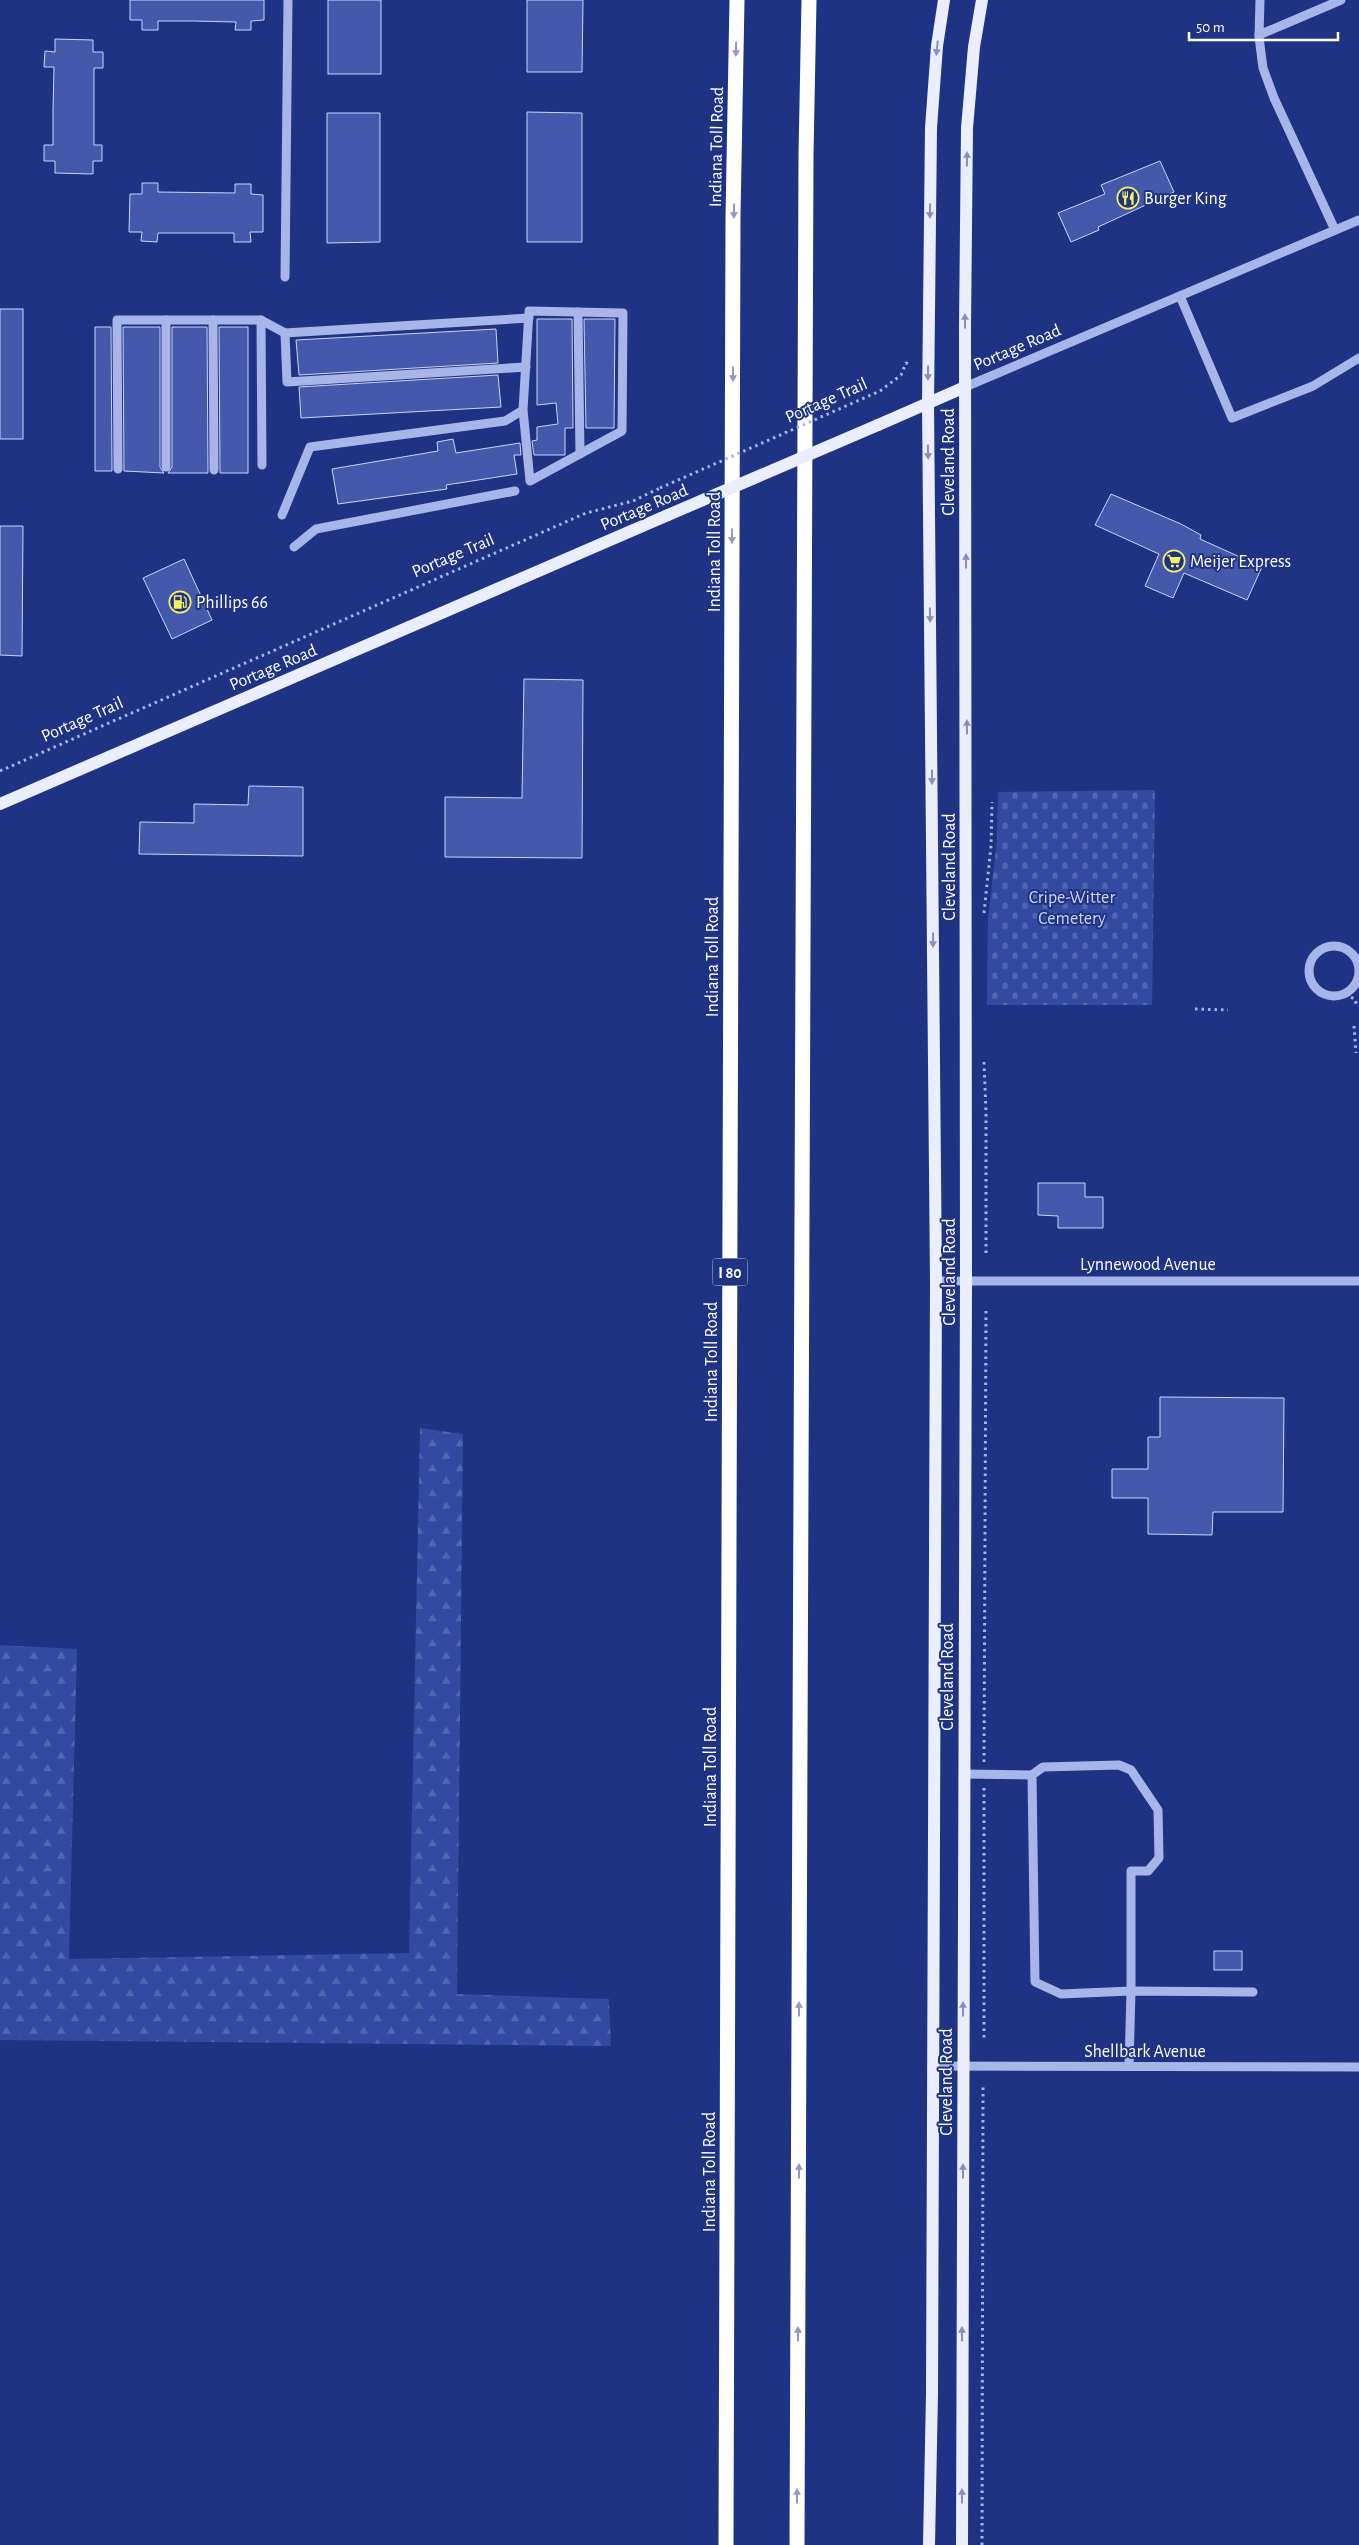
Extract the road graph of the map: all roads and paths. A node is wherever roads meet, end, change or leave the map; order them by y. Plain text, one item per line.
1 (288, 0) edge
2 (737, 0) edge
3 (809, 0) edge
4 (944, 0) edge
5 (982, 0) edge
6 (1260, 0) edge
7 (1341, 0) edge
8 (1260, 35) junction
9 (1359, 220) edge
10 (1335, 230) junction
11 (285, 277) dead end
12 (1180, 296) junction
13 (578, 312) junction
14 (529, 318) junction
15 (166, 320) junction
16 (213, 320) junction
17 (261, 320) junction
18 (286, 333) junction
19 (1359, 358) edge
20 (910, 365) dead end
21 (526, 367) junction
22 (965, 387) junction
23 (928, 404) junction
24 (523, 410) junction
25 (580, 454) junction
26 (262, 465) dead end
27 (166, 468) dead end
28 (118, 469) dead end
29 (214, 470) dead end
30 (515, 491) dead end
31 (282, 515) dead end
32 (294, 547) dead end
33 (0, 771) edge
34 (992, 802) dead end
35 (0, 804) edge
36 (983, 915) dead end
37 (1359, 970) edge
38 (1345, 995) junction
39 (1357, 1007) dead end
40 (1195, 1009) dead end
41 (1228, 1010) dead end
42 (1354, 1026) dead end
43 (984, 1053) dead end
44 (1356, 1053) dead end
45 (986, 1254) dead end
46 (966, 1280) junction
47 (936, 1281) junction
48 (1359, 1281) edge
49 (986, 1310) dead end
50 (964, 1774) junction
51 (984, 1774) junction
52 (1032, 1775) junction
53 (1131, 1991) junction
54 (1252, 1992) dead end
55 (984, 2040) dead end
56 (932, 2066) junction
57 (1130, 2066) junction
58 (963, 2067) junction
59 (1359, 2067) edge
60 (984, 2087) dead end
61 (726, 2545) edge
62 (797, 2545) edge
63 (929, 2545) edge
64 (962, 2545) edge
65 (982, 2545) edge

1 - 11 street
2 -> 61 highway, Indiana Toll Road / I 80
62 -> 3 highway
4 -> 23 main road, Cleveland Road
22 -> 5 main road, Cleveland Road
6 - 8 street
7 - 8 street
8 - 10 street
9 - 10 street, Portage Road
10 - 12 street, Portage Road
12 - 19 street
12 - 22 street, Portage Road
13 - 14 street
13 - 25 street
13 - 25 street
14 - 18 street
14 - 21 street
15 - 16 street
15 - 27 street
15 - 28 street
16 - 17 street
16 - 29 street
17 - 18 street
17 - 26 street
18 - 21 street
20 - 33 path, Portage Trail, bridge
21 - 24 street
22 - 23 main road, Portage Road
46 -> 22 main road, Cleveland Road
23 - 35 main road, Portage Road, bridge
23 -> 47 main road, Cleveland Road
24 - 25 street
24 - 31 street
30 - 32 street
34 - 36 path
37 - 38 street
37 - 38 street
38 - 39 path
40 - 41 path
42 - 44 path
43 - 45 path
46 - 47 street, Lynnewood Avenue
46 - 48 street, Lynnewood Avenue
46 - 50 main road, Cleveland Road
47 - 56 main road, Cleveland Road
49 - 51 path
50 - 51 street
58 -> 50 main road, Cleveland Road
51 - 52 street
51 - 55 path
52 - 53 street
52 - 53 street
53 - 54 street
53 - 57 street
56 - 58 street, Shellbark Avenue
56 - 63 main road, Cleveland Road
57 - 58 street, Shellbark Avenue
57 - 59 street, Shellbark Avenue
64 -> 58 main road, Cleveland Road
60 - 65 path

